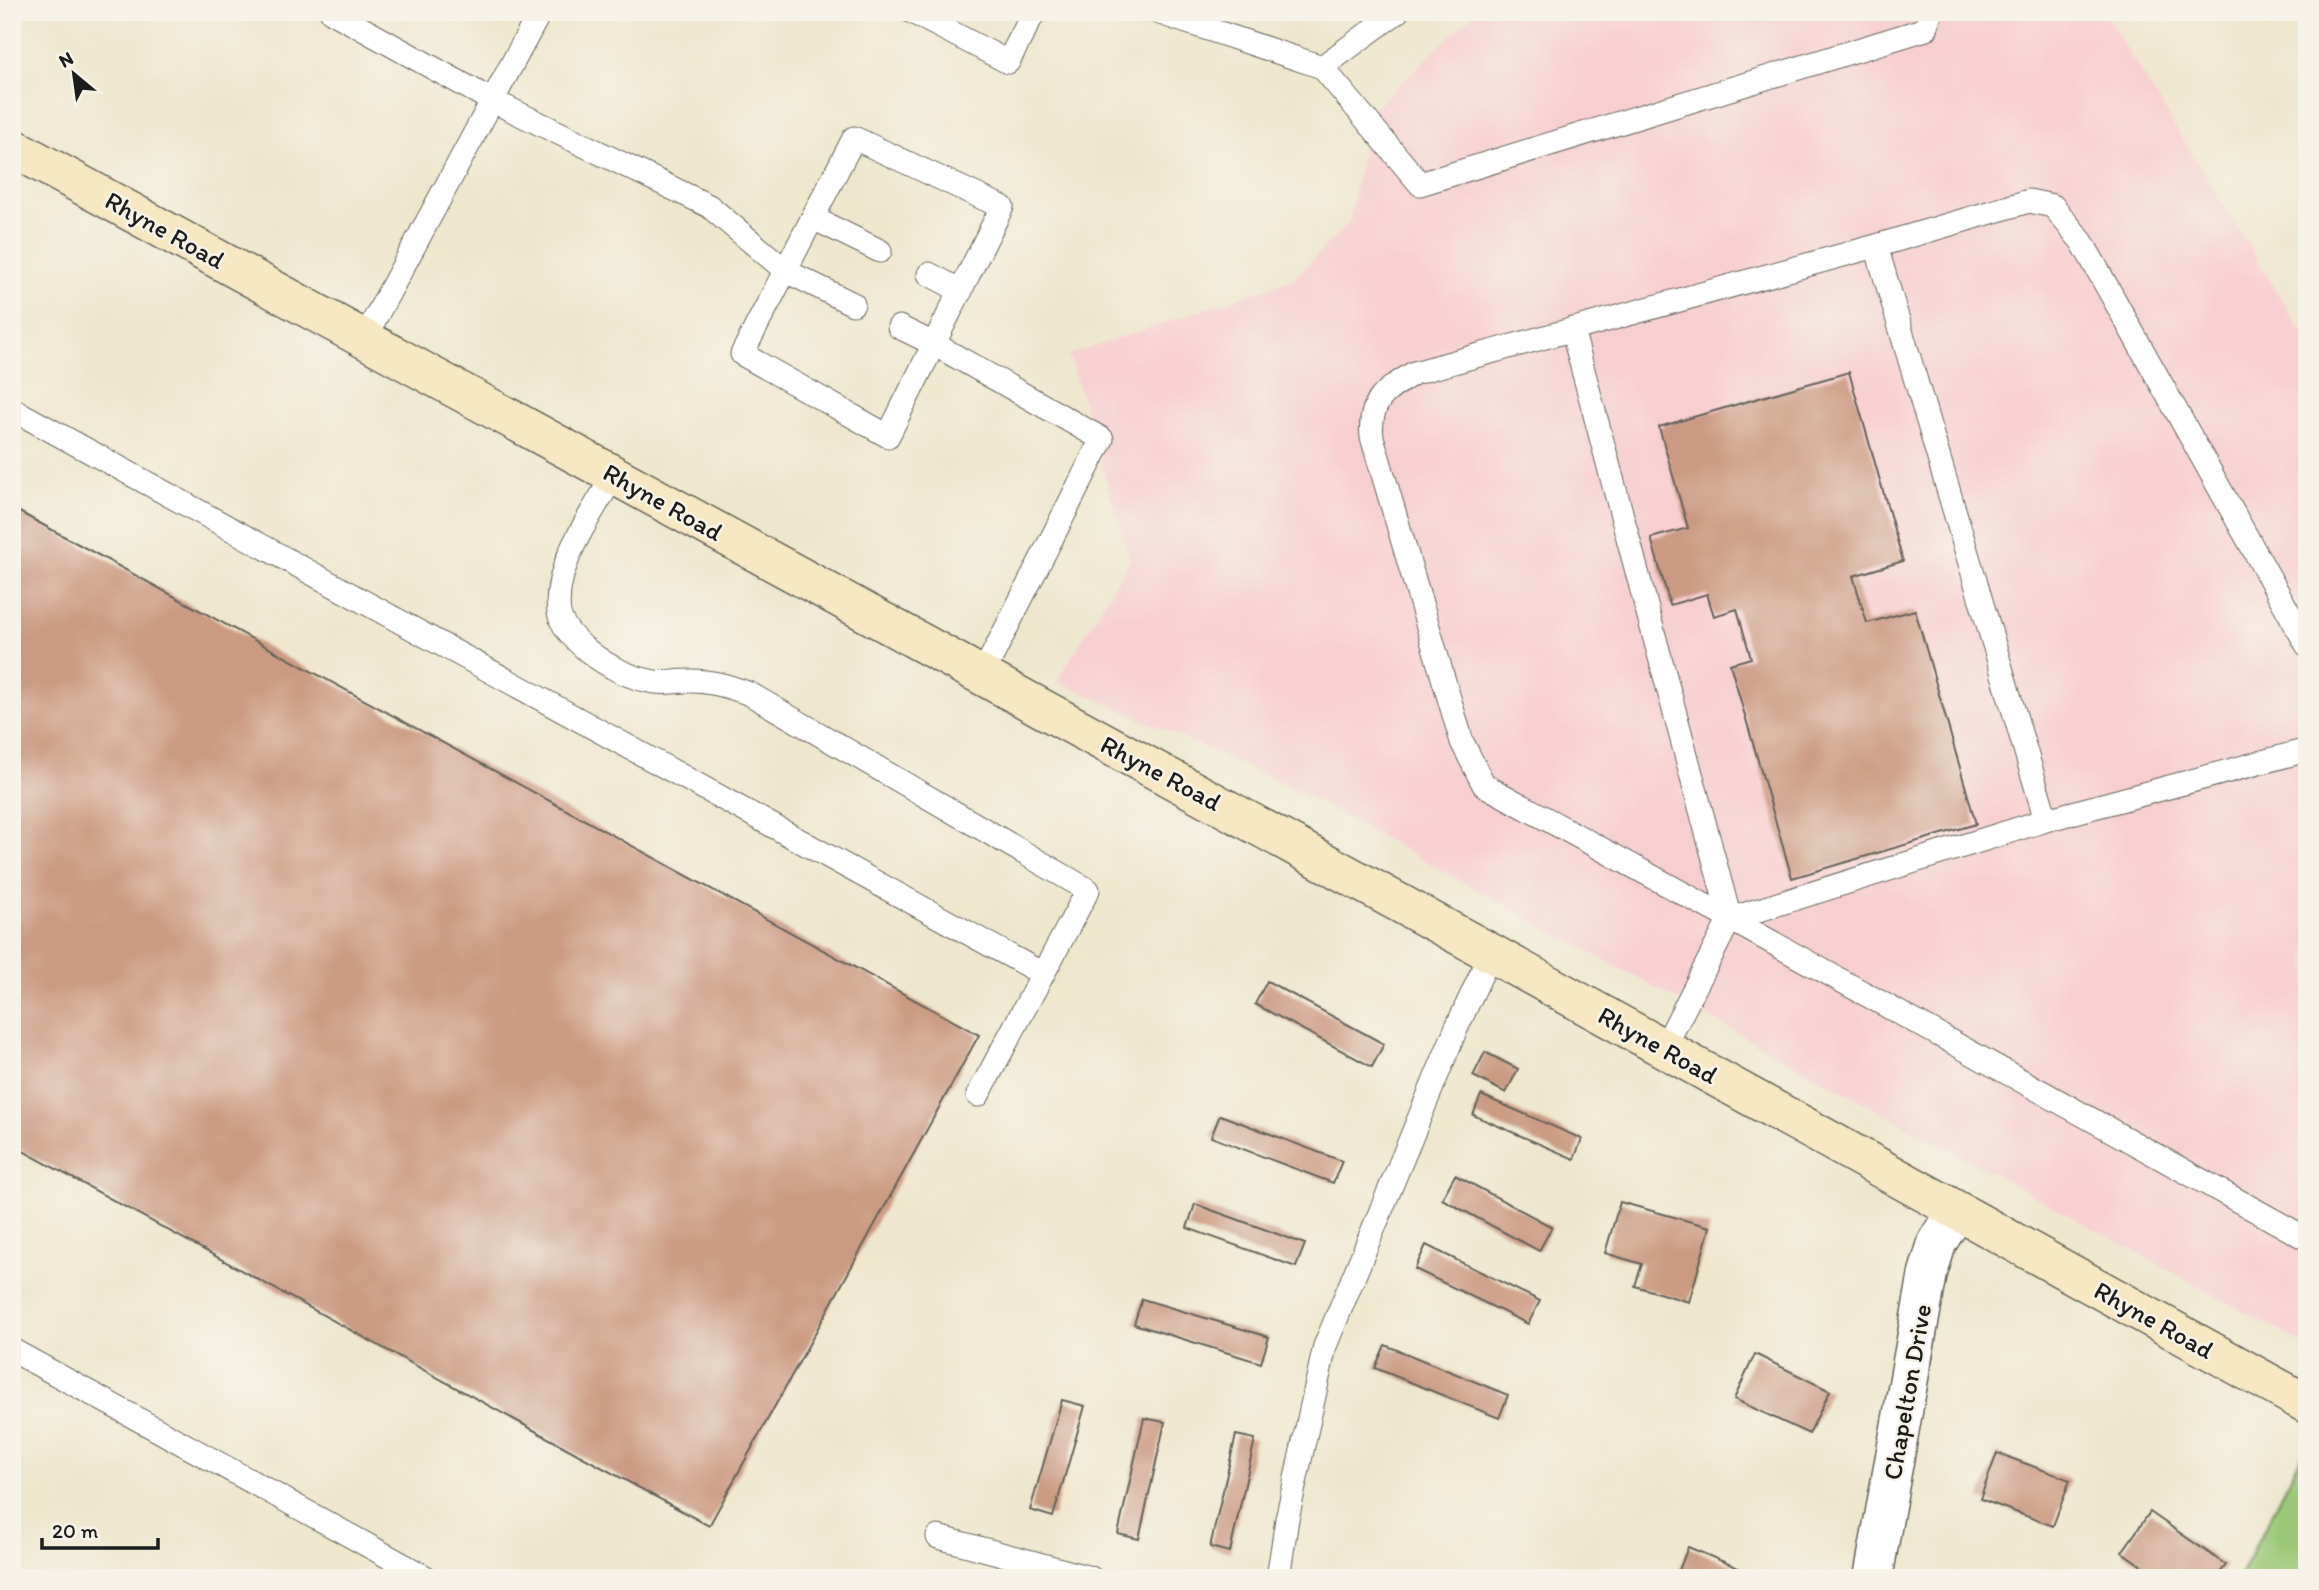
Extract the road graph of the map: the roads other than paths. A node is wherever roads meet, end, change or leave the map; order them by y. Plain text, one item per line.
1 (332, 12) edge
2 (540, 12) edge
3 (912, 12) edge
4 (1034, 12) edge
5 (1157, 12) edge
6 (1397, 12) edge
7 (1931, 12) edge
8 (1322, 67) junction
9 (491, 100) junction
10 (12, 147) edge
11 (813, 218) junction
12 (1876, 246) junction
13 (880, 251) dead end
14 (786, 271) junction
15 (929, 274) dead end
16 (961, 291) junction
17 (853, 304) dead end
18 (899, 327) dead end
19 (1572, 329) junction
20 (364, 339) junction
21 (934, 344) junction
22 (12, 409) edge
23 (614, 475) junction
24 (2307, 645) edge
25 (982, 676) junction
26 (2307, 750) edge
27 (2046, 820) junction
28 (1730, 919) junction
29 (1491, 953) junction
30 (1043, 974) junction
31 (1664, 1048) junction
32 (978, 1095) dead end
33 (1957, 1211) junction
34 (2307, 1239) edge
35 (12, 1350) edge
36 (2307, 1404) edge
37 (938, 1537) dead end
38 (427, 1578) edge
39 (1091, 1578) edge
40 (1278, 1578) edge
41 (1873, 1578) edge

1 - 9 lane
2 - 9 lane
3 - 4 lane
5 - 8 lane
6 - 8 lane
7 - 8 lane
9 - 14 lane
9 - 20 lane
10 - 20 street, Rhyne Road
11 - 13 lane
11 - 14 lane
11 - 16 lane
12 - 19 lane
12 - 24 lane
12 - 27 lane
14 - 17 lane
14 - 21 lane
15 - 16 lane
16 - 21 lane
18 - 21 lane
19 - 28 lane
19 - 28 lane
20 - 23 street, Rhyne Road
21 - 25 lane
22 - 30 lane
23 - 25 street, Rhyne Road
23 - 30 lane
25 - 29 street, Rhyne Road
26 - 27 lane
27 - 28 lane
28 - 31 lane
28 - 34 lane
29 - 31 street, Rhyne Road
29 - 40 lane
30 - 32 lane
31 - 33 street, Rhyne Road
33 - 36 street, Rhyne Road
33 - 41 street, Chapelton Drive
35 - 38 lane
37 - 39 lane

